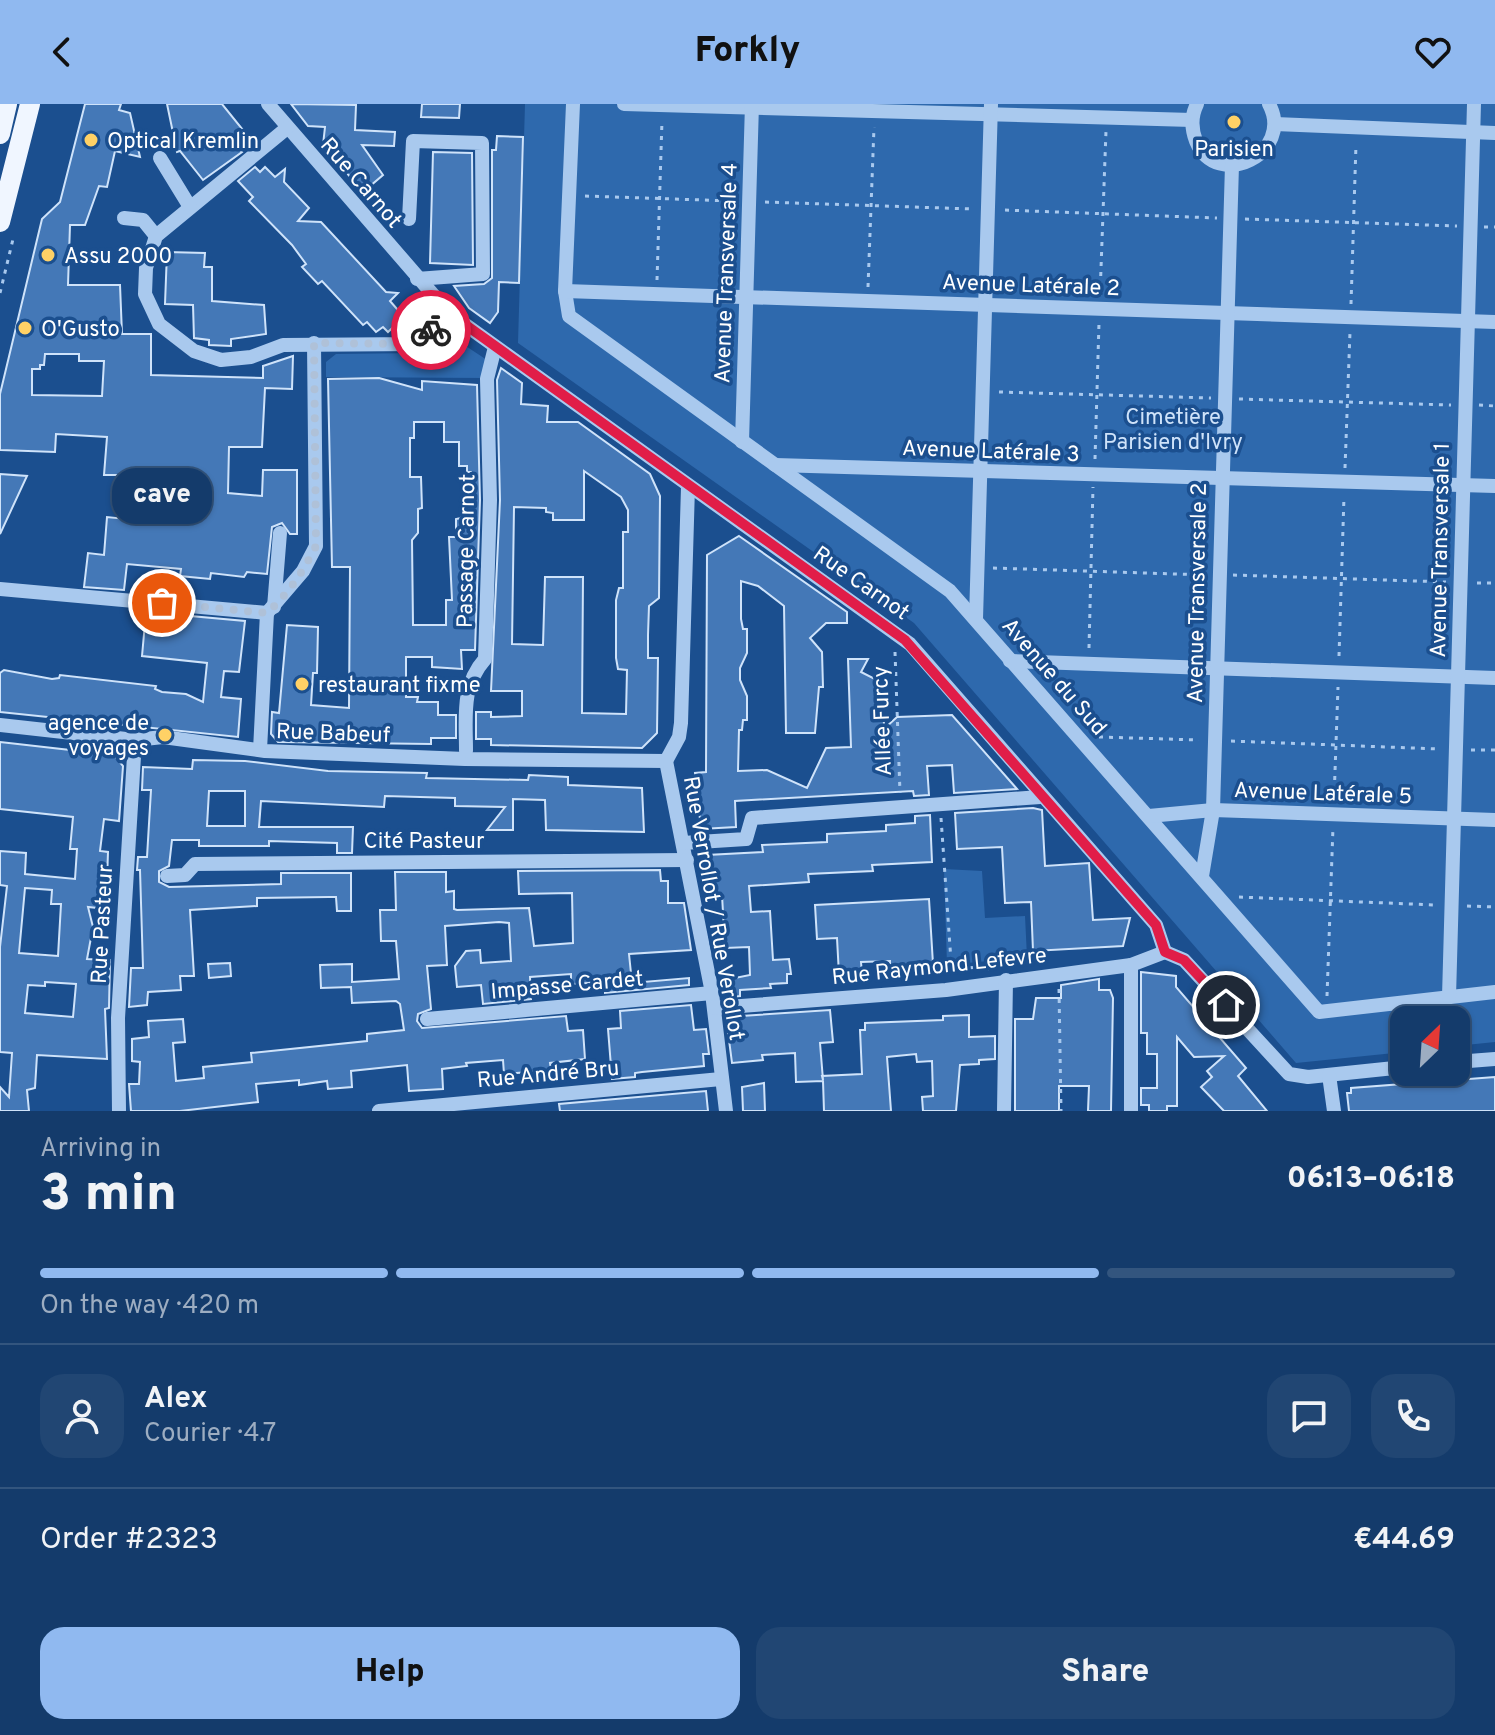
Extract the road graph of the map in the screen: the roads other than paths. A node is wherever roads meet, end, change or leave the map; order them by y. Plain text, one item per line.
1 (7, 104) edge
2 (30, 104) edge
3 (268, 104) edge
4 (573, 104) edge
5 (624, 104) edge
6 (1197, 104) edge
7 (1269, 104) edge
8 (1474, 104) edge
9 (662, 105) edge
10 (752, 106) edge
11 (990, 110) edge
12 (1192, 120) junction
13 (1275, 124) junction
14 (287, 128) junction
15 (1473, 132) junction
16 (1495, 133) edge
17 (0, 134) edge
18 (160, 158) dead end
19 (1232, 165) junction
20 (190, 207) junction
21 (124, 218) dead end
22 (409, 219) dead end
23 (0, 222) edge
24 (156, 236) junction
25 (417, 279) junction
26 (565, 291) junction
27 (747, 295) junction
28 (988, 304) junction
29 (449, 313) junction
30 (1227, 314) junction
31 (1467, 321) junction
32 (1495, 322) edge
33 (314, 343) junction
34 (495, 347) junction
35 (742, 442) junction
36 (775, 465) junction
37 (981, 472) junction
38 (1221, 479) junction
39 (1461, 485) junction
40 (1495, 486) edge
41 (688, 487) junction
42 (280, 533) dead end
43 (0, 589) edge
44 (270, 610) junction
45 (976, 619) junction
46 (1010, 661) junction
47 (1216, 668) junction
48 (1459, 677) junction
49 (1495, 678) edge
50 (0, 725) edge
51 (135, 740) junction
52 (260, 750) junction
53 (466, 751) dead end
54 (666, 761) junction
55 (1040, 797) junction
56 (1213, 810) junction
57 (1149, 816) junction
58 (1454, 819) junction
59 (1495, 820) edge
60 (683, 843) junction
61 (687, 860) junction
62 (167, 876) dead end
63 (1202, 876) junction
64 (1165, 952) junction
65 (1131, 965) junction
66 (1006, 980) junction
67 (1495, 992) edge
68 (1449, 997) junction
69 (713, 1001) junction
70 (427, 1019) dead end
71 (1495, 1059) edge
72 (1470, 1061) edge
73 (1390, 1068) edge
74 (1329, 1075) junction
75 (721, 1079) junction
76 (119, 1111) edge
77 (379, 1111) edge
78 (726, 1111) edge
79 (1004, 1111) edge
80 (1131, 1111) edge
81 (1334, 1111) edge

1 - 17 main road
2 - 23 main road
3 - 14 street, Rue Carnot
4 - 26 street
5 - 9 street
6 - 12 street
7 - 13 street
8 - 15 street, Avenue Transversale 1
9 - 10 street
10 - 11 street
10 - 27 street, Avenue Transversale 4
11 - 12 street
11 - 28 street
12 - 19 street
13 - 15 street
13 - 19 street
14 - 20 street
14 - 25 street, Rue Carnot
15 - 16 street
15 - 31 street, Avenue Transversale 1
18 - 20 street
19 - 30 street, Avenue Transversale 2
20 - 24 street
21 - 24 street
22 - 25 street
24 - 33 street
25 - 29 street, Rue Carnot
26 - 27 street, Avenue Latérale 2
26 - 35 street, Avenue du Sud
27 - 28 street, Avenue Latérale 2
27 - 35 street, Avenue Transversale 4
28 - 30 street, Avenue Latérale 2
28 - 37 street
29 - 33 street
29 - 34 street, Rue Carnot
30 - 31 street, Avenue Latérale 2
30 - 38 street, Avenue Transversale 2
31 - 32 street, Avenue Latérale 2
31 - 39 street, Avenue Transversale 1
33 - 44 street
34 - 41 street, Rue Carnot
34 - 53 street, Passage Carnot
35 - 36 street, Avenue du Sud
36 - 37 street, Avenue Latérale 3
36 - 45 street, Avenue du Sud
37 - 38 street, Avenue Latérale 3
37 - 45 street
38 - 39 street, Avenue Latérale 3
38 - 47 street, Avenue Transversale 2
39 - 40 street, Avenue Latérale 3
39 - 48 street, Avenue Transversale 1
41 - 54 street
41 - 55 street, Rue Carnot
42 - 44 street
43 - 44 street
44 - 52 street
45 - 46 street, Avenue du Sud
46 - 47 street
46 - 57 street, Avenue du Sud
47 - 48 street
47 - 56 street, Avenue Transversale 2
48 - 49 street
48 - 58 street, Avenue Transversale 1
50 - 51 street, Rue Babeuf
51 - 52 street, Rue Babeuf
51 - 76 street, Rue Pasteur
52 - 54 street, Rue Babeuf
54 - 60 street, Rue Verrollot / Rue Verollot
55 - 60 street
55 - 64 street, Rue Carnot
56 - 57 street, Avenue Latérale 5
56 - 58 street, Avenue Latérale 5
56 - 63 street, Avenue Transversale 2
57 - 63 street, Avenue du Sud
58 - 59 street, Avenue Latérale 5
58 - 68 street, Avenue Transversale 1
60 - 61 street, Rue Verrollot / Rue Verollot
61 - 62 street, Cité Pasteur
61 - 69 street, Rue Verrollot / Rue Verollot
63 - 68 street, Avenue du Sud
64 - 65 street, Rue Raymond Lefevre
64 - 74 street
65 - 66 street, Rue Raymond Lefevre
65 - 80 street
66 - 69 street, Rue Raymond Lefevre
66 - 79 street
67 - 68 street
69 - 70 street, Impasse Cardet
69 - 75 street, Rue Verrollot / Rue Verollot
71 - 72 street
73 - 74 street
74 - 81 street
75 - 77 street, Rue André Bru
75 - 78 street, Rue Verrollot / Rue Verollot

